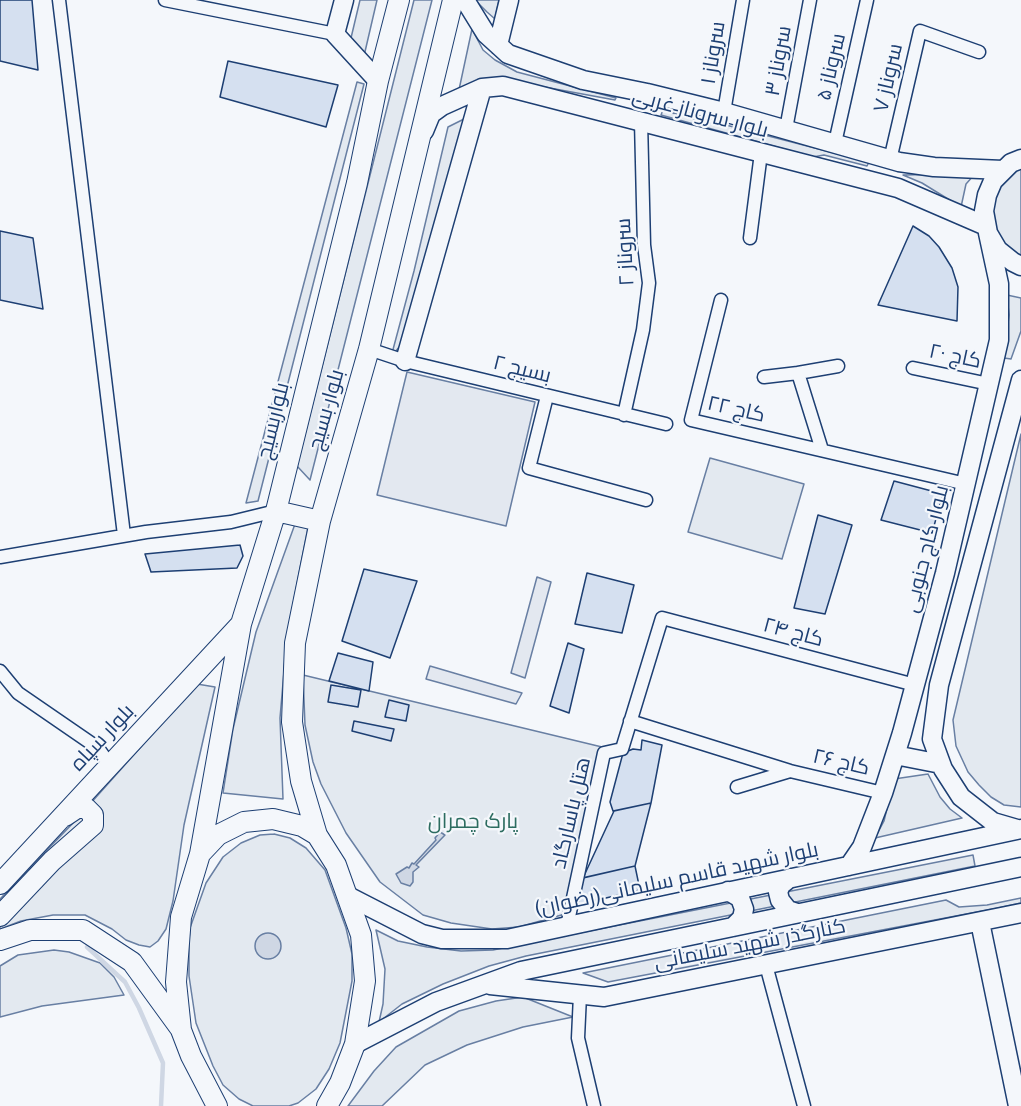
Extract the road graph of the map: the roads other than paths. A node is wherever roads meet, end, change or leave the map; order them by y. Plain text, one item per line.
1 (59, 0) edge
2 (165, 0) edge
3 (344, 0) edge
4 (399, 0) edge
5 (453, 0) edge
6 (465, 0) edge
7 (509, 0) edge
8 (742, 0) edge
9 (810, 0) edge
10 (867, 0) edge
11 (335, 34) junction
12 (498, 45) junction
13 (979, 52) dead end
14 (378, 81) junction
15 (482, 88) junction
16 (647, 93) junction
17 (724, 112) junction
18 (641, 122) junction
19 (786, 129) junction
20 (419, 141) junction
21 (835, 143) junction
22 (761, 153) junction
23 (890, 160) junction
24 (1014, 161) edge
25 (882, 184) junction
26 (987, 229) junction
27 (750, 238) dead end
28 (1021, 266) edge
29 (721, 300) dead end
30 (369, 349) junction
31 (405, 361) junction
32 (838, 366) dead end
33 (913, 368) dead end
34 (798, 372) junction
35 (764, 377) dead end
36 (990, 381) junction
37 (1020, 383) edge
38 (547, 396) junction
39 (624, 415) junction
40 (666, 424) dead end
41 (822, 450) junction
42 (966, 484) junction
43 (646, 500) dead end
44 (276, 511) junction
45 (321, 521) junction
46 (124, 535) junction
47 (0, 557) edge
48 (662, 618) joint
49 (241, 624) junction
50 (0, 671) edge
51 (915, 685) junction
52 (630, 721) junction
53 (895, 754) junction
54 (941, 764) junction
55 (110, 765) junction
56 (790, 771) junction
57 (737, 788) dead end
58 (883, 793) junction
59 (59, 819) junction
60 (1020, 830) edge
61 (317, 835) junction
62 (200, 854) junction
63 (849, 866) junction
64 (1021, 867) edge
65 (790, 878) junction
66 (0, 884) edge
67 (728, 891) junction
68 (348, 897) junction
69 (797, 913) junction
70 (1021, 913) edge
71 (0, 916) edge
72 (980, 922) junction
73 (567, 926) junction
74 (733, 927) junction
75 (0, 940) edge
76 (766, 965) junction
77 (486, 984) junction
78 (580, 995) junction
79 (181, 1030) junction
80 (355, 1044) junction
81 (1016, 1067) edge
82 (217, 1106) edge
83 (327, 1106) edge
84 (594, 1106) edge
85 (804, 1106) edge
86 (1018, 1106) edge

1 - 46 street
2 - 11 street
3 - 11 main road
4 - 14 main road, بلواربسیج
5 - 20 main road, بلوار بسیج
6 - 12 main road, بلوار سروناز غربی
7 - 12 main road
8 - 17 street, سروناز ۱
9 - 19 street, سروناز ۳
10 - 21 street, سروناز ۵
11 - 14 main road
12 - 16 main road, بلوار سروناز غربی
13 - 23 street, سروناز ۷
14 - 44 main road, بلواربسیج
15 - 18 main road, بلوار سروناز غربی
15 - 20 main road, بلوار سروناز غربی
15 - 31 main road
16 - 17 main road, بلوار سروناز غربی
16 - 18 main road
17 - 19 main road, بلوار سروناز غربی
18 - 22 main road, بلوار سروناز غربی
18 - 39 street, سروناز ۲
19 - 21 main road, بلوار سروناز غربی
20 - 30 main road, بلوار بسیج
21 - 23 main road, بلوار سروناز غربی
22 - 25 main road, بلوار سروناز غربی
22 - 27 street
23 - 24 main road, بلوار سروناز غربی
23 - 25 main road
24 - 26 main road, بلوار کاج جنوبی
25 - 26 main road, بلوار سروناز غربی
26 - 28 main road
26 - 36 main road, بلوار کاج جنوبی
29 - 41 street, کاج ۲۲
30 - 31 street, بسیج ۲
30 - 45 main road, بلوار بسیج
31 - 38 street, بسیج ۲
32 - 34 street, کاج ۲۲
33 - 36 street, کاج ۲۰
34 - 35 street, کاج ۲۲
34 - 41 street
36 - 37 main road
36 - 42 main road, بلوار کاج جنوبی
37 - 54 main road
38 - 39 street, بسیج ۲
38 - 43 street
39 - 40 street, بسیج ۲
41 - 42 street, کاج ۲۲
42 - 51 main road, بلوار کاج جنوبی
44 - 45 main road
44 - 46 street
44 - 49 main road, بلواربسیج
45 - 61 main road, بلوار بسیج
46 - 47 street
48 - 51 street, کاج ۲۴
48 - 52 street, هتل پاسارگاد
49 - 55 main road, بلوار سپاه
49 - 62 main road, بلواربسیج
50 - 55 street
51 - 53 main road, بلوار کاج جنوبی
52 - 56 street, کاج ۲۶
52 - 73 street, هتل پاسارگاد
53 - 54 main road
53 - 58 main road, بلوار کاج جنوبی
54 - 60 main road
55 - 59 main road, بلوار سپاه
56 - 57 street
56 - 58 street, کاج ۲۶
58 - 63 main road, بلوار کاج جنوبی
59 - 66 main road, بلوار سپاه
59 - 71 main road
60 - 63 main road, بلوار شهید قاسم سلیمانی(رضوان)
61 - 62 main road
61 - 68 main road, بلوار بسیج
62 - 79 main road, بلواربسیج
63 - 65 main road, بلوار شهید قاسم سلیمانی(رضوان)
64 - 69 main road
65 - 67 main road, بلوار شهید قاسم سلیمانی(رضوان)
65 - 69 main road
67 - 73 main road, بلوار شهید قاسم سلیمانی(رضوان)
67 - 74 main road
68 - 73 main road, بلوار شهید قاسم سلیمانی(رضوان)
68 - 80 main road, بلوار بسیج
69 - 74 main road
70 - 72 main road, کنارگذر شهید سلیمانی
72 - 76 main road, کنارگذر شهید سلیمانی
72 - 81 main road
74 - 77 main road
75 - 79 main road
76 - 78 main road, کنارگذر شهید سلیمانی
76 - 85 street
77 - 78 main road, کنارگذر شهید سلیمانی
77 - 80 main road
78 - 84 street
79 - 82 main road
80 - 83 main road, بلوار بسیج
81 - 86 main road

